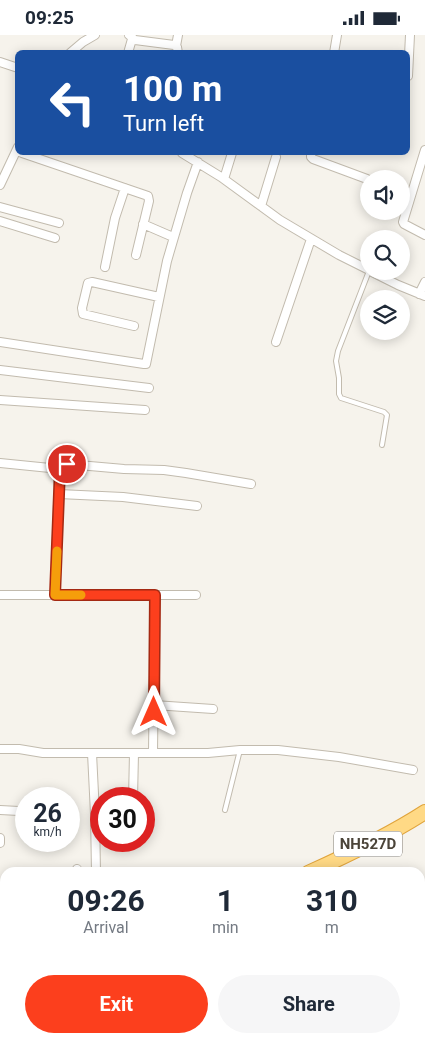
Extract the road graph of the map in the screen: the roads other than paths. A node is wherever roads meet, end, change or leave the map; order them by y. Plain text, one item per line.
1 (95, 35) edge
2 (178, 35) edge
3 (337, 35) edge
4 (410, 35) edge
5 (130, 37) edge
6 (177, 49) edge
7 (74, 50) edge
8 (128, 50) edge
9 (334, 50) edge
10 (409, 50) edge
11 (0, 62) edge
12 (15, 67) edge
13 (425, 149) edge
14 (15, 155) edge
15 (32, 155) edge
16 (231, 155) edge
17 (311, 155) edge
18 (276, 157) dead end
19 (195, 158) edge
20 (360, 177) edge
21 (224, 179) junction
22 (0, 185) edge
23 (124, 188) junction
24 (261, 206) junction
25 (0, 207) edge
26 (0, 221) edge
27 (59, 223) dead end
28 (143, 224) junction
29 (425, 235) edge
30 (174, 237) junction
31 (55, 238) dead end
32 (312, 239) junction
33 (136, 255) dead end
34 (360, 266) edge
35 (105, 267) dead end
36 (366, 280) edge
37 (388, 280) edge
38 (425, 282) edge
39 (422, 295) edge
40 (160, 297) junction
41 (134, 326) dead end
42 (276, 341) dead end
43 (0, 342) edge
44 (0, 370) edge
45 (149, 388) dead end
46 (0, 400) edge
47 (146, 410) dead end
48 (382, 445) dead end
49 (0, 463) edge
50 (60, 469) junction
51 (251, 484) dead end
52 (59, 494) junction
53 (197, 506) dead end
54 (0, 595) edge
55 (55, 595) junction
56 (155, 595) junction
57 (196, 595) dead end
58 (154, 705) junction
59 (213, 709) dead end
60 (0, 749) edge
61 (240, 750) junction
62 (92, 753) junction
63 (134, 753) junction
64 (153, 753) junction
65 (413, 771) dead end
66 (133, 787) edge
67 (225, 809) dead end
68 (0, 810) edge
69 (15, 811) edge
70 (425, 812) edge
71 (0, 839) edge
72 (0, 843) edge
73 (96, 867) edge
74 (320, 867) edge

1 - 7 street
2 - 6 street
3 - 9 street
4 - 10 street
5 - 6 street
5 - 8 street
11 - 12 street
13 - 29 street
14 - 22 street
15 - 23 street
16 - 21 street
17 - 20 street
18 - 24 street
19 - 21 street
19 - 30 street
21 - 24 street
23 - 28 street
23 - 35 street
24 - 32 street
25 - 27 street
26 - 31 street
28 - 30 street
28 - 33 street
30 - 40 street
32 - 34 street
32 - 42 street
36 - 48 lane
37 - 39 street
38 - 39 street
40 - 41 street
40 - 43 street
44 - 45 street
46 - 47 street
49 - 50 street
50 - 51 street
50 - 52 street
52 - 53 street
52 - 55 street
54 - 55 street
55 - 56 street
56 - 57 street
56 - 58 street
58 - 59 street
58 - 64 street
60 - 62 street
61 - 64 street
61 - 65 street
61 - 67 lane
62 - 63 street
62 - 73 street
63 - 64 street
63 - 66 street
68 - 69 street
70 - 74 highway, NH527D
71 - 72 street

